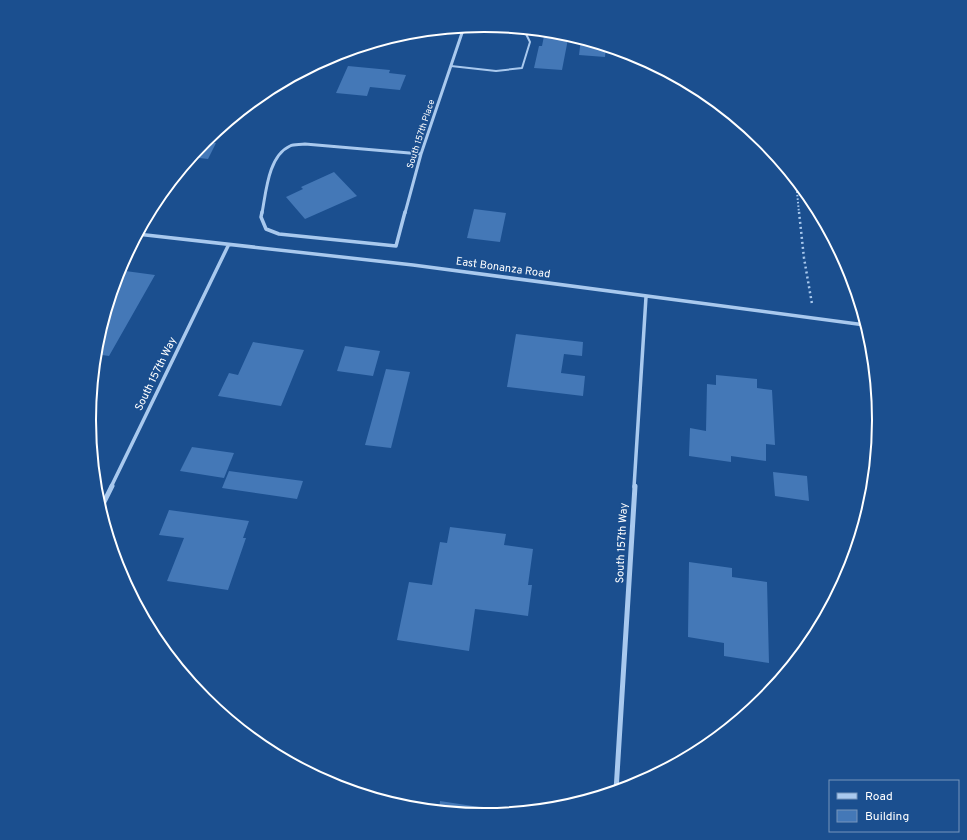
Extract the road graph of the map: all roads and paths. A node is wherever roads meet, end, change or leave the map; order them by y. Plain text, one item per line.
1 (462, 33) edge
2 (526, 34) edge
3 (451, 66) junction
4 (421, 154) junction
5 (797, 192) edge
6 (143, 235) edge
7 (228, 246) junction
8 (646, 297) junction
9 (814, 319) junction
10 (859, 324) edge
11 (104, 501) edge
12 (616, 784) edge

1 - 3 street, South 157th Place
2 - 3 lane
3 - 4 street, South 157th Place
4 - 4 street, South 157th Place
5 - 9 path
6 - 7 street, East Bonanza Road
7 - 8 street, East Bonanza Road
7 - 11 street, South 157th Way
8 - 9 street, East Bonanza Road
8 - 12 street, South 157th Way
9 - 10 street, East Bonanza Road

